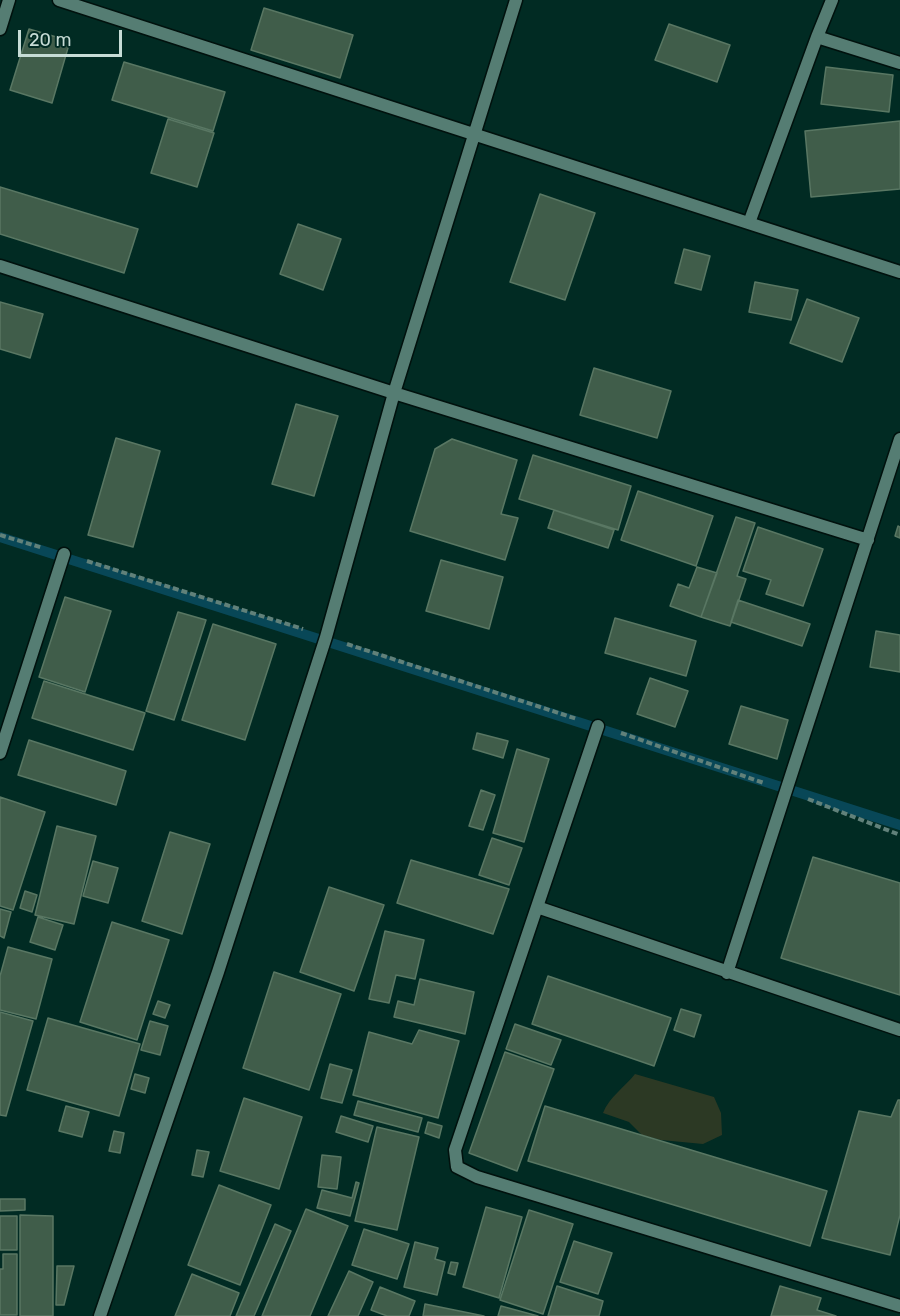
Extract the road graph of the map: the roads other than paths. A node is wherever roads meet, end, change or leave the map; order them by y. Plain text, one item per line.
1 (9, 0) edge
2 (59, 0) edge
3 (516, 0) edge
4 (832, 0) edge
5 (0, 29) edge
6 (817, 37) junction
7 (900, 63) edge
8 (474, 135) junction
9 (749, 223) junction
10 (0, 266) edge
11 (900, 272) edge
12 (394, 393) junction
13 (900, 439) edge
14 (868, 540) junction
15 (64, 554) road end
16 (598, 726) road end
17 (3, 736) edge
18 (0, 753) edge
19 (537, 907) junction
20 (727, 973) junction
21 (900, 1030) edge
22 (900, 1306) edge
23 (100, 1316) edge

1 - 5 street
2 - 8 street
3 - 8 street
4 - 6 street
6 - 7 street
6 - 9 street
8 - 9 street
8 - 12 street
9 - 11 street
10 - 12 street
12 - 14 street
12 - 23 street
13 - 14 street
14 - 20 street
15 - 17 street
16 - 19 street
17 - 18 street
19 - 20 street
19 - 22 street
20 - 21 street

